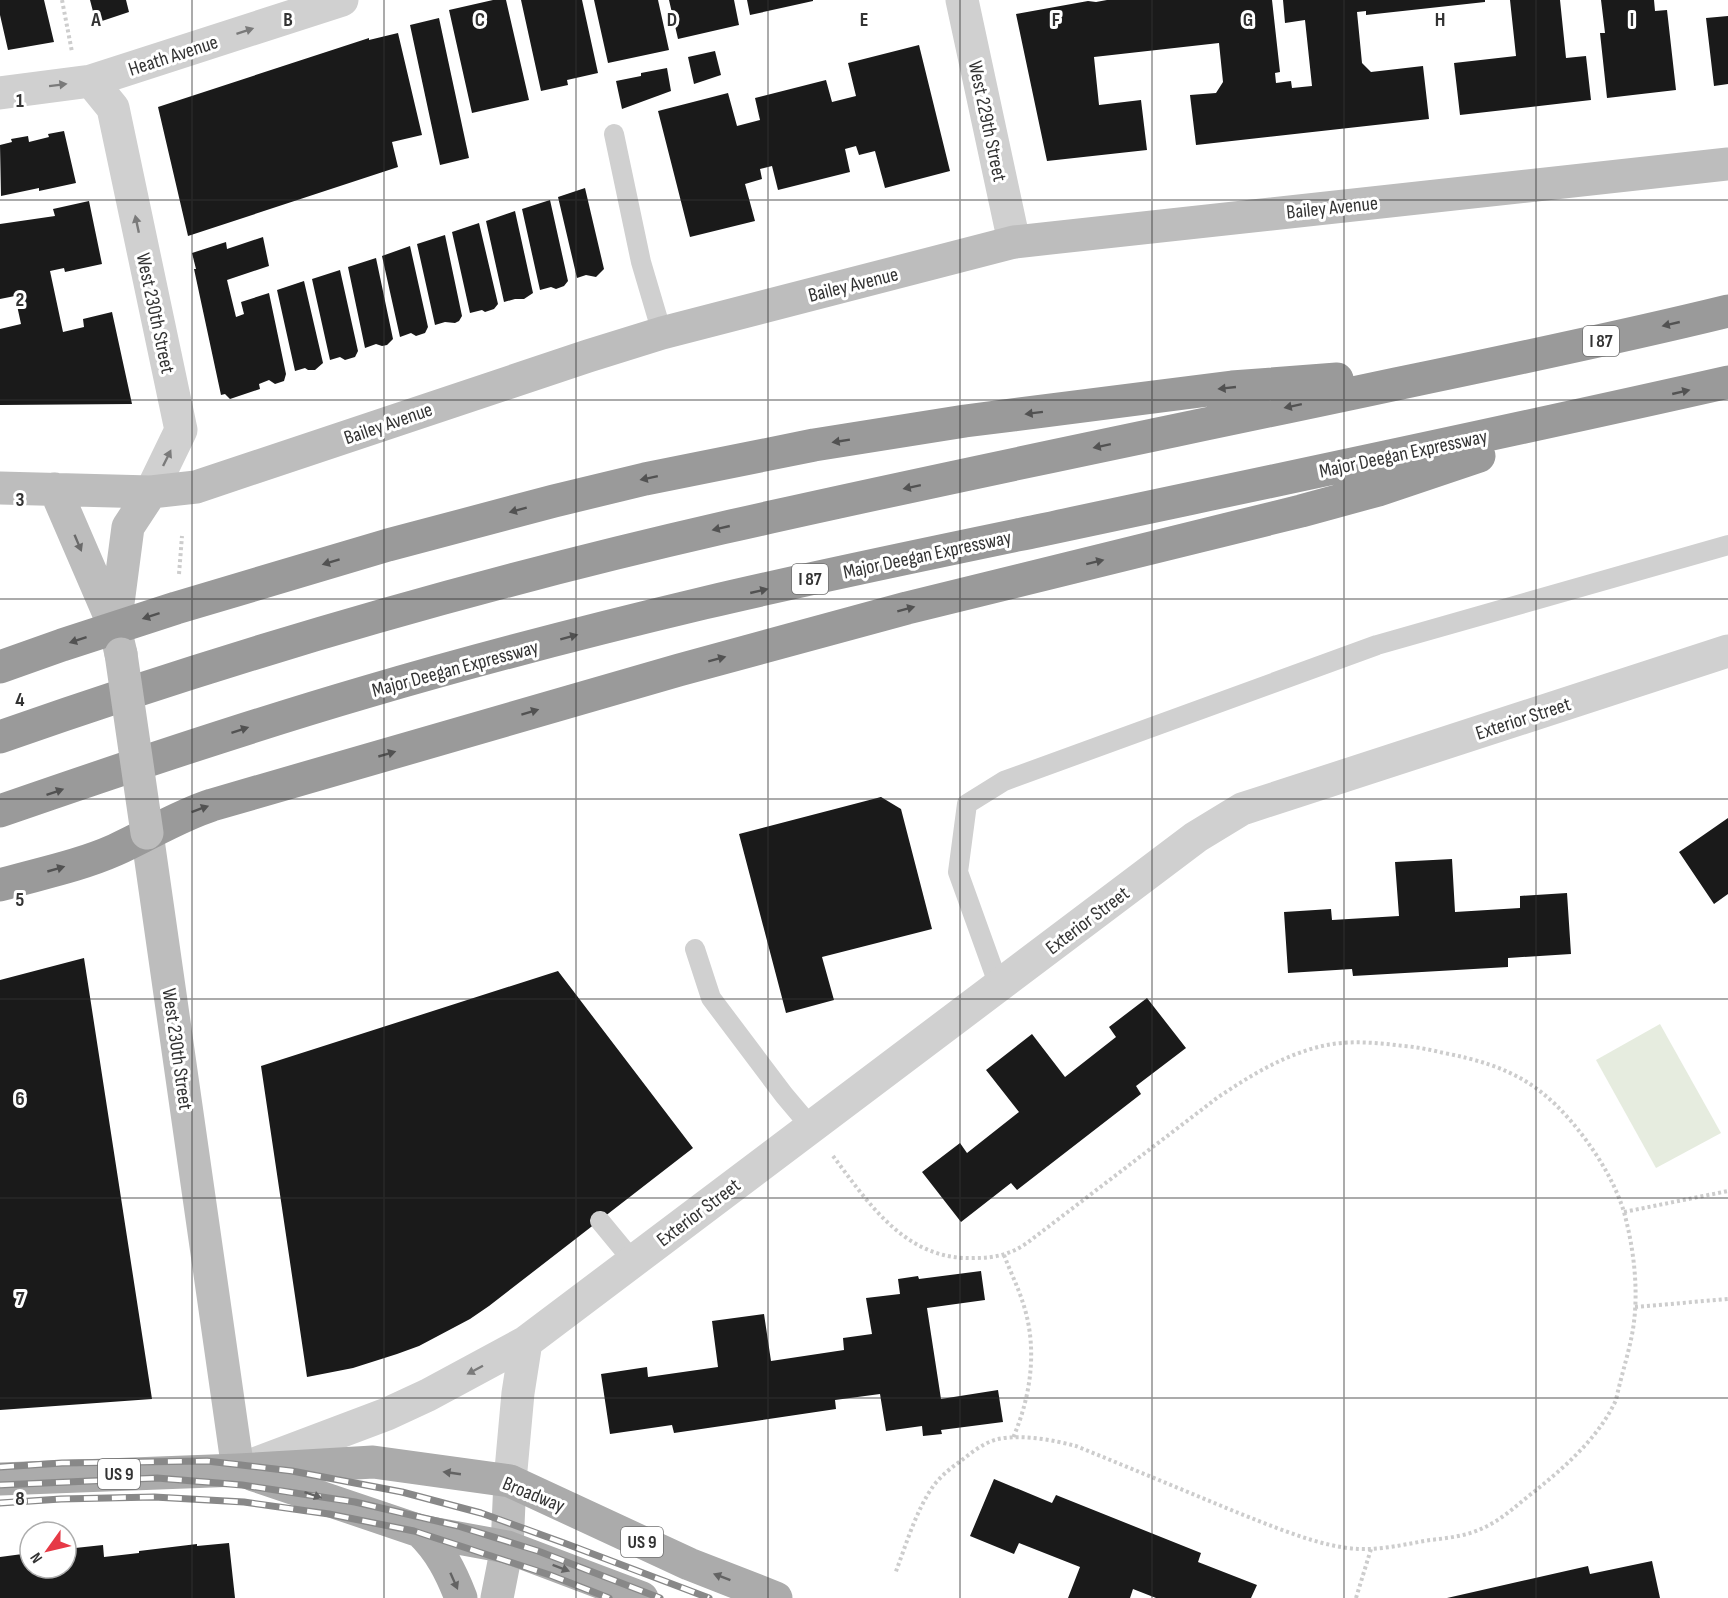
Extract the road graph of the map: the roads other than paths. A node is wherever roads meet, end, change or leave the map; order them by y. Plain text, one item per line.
1 (342, 0) edge
2 (962, 0) edge
3 (91, 81) junction
4 (0, 93) edge
5 (614, 134) dead end
6 (1728, 164) edge
7 (1014, 242) junction
8 (1728, 311) edge
9 (662, 333) junction
10 (1474, 368) junction
11 (1728, 382) edge
12 (1634, 403) junction
13 (0, 488) edge
14 (55, 489) junction
15 (151, 492) junction
16 (1728, 545) edge
17 (118, 641) junction
18 (1728, 651) edge
19 (0, 667) edge
20 (0, 737) edge
21 (0, 811) edge
22 (147, 833) junction
23 (0, 885) edge
24 (695, 949) dead end
25 (999, 986) junction
26 (811, 1127) junction
27 (600, 1221) dead end
28 (633, 1261) junction
29 (526, 1342) junction
30 (238, 1470) junction
31 (0, 1479) edge
32 (510, 1481) junction
33 (420, 1531) junction
34 (507, 1547) junction
35 (461, 1598) edge
36 (497, 1598) edge
37 (642, 1598) edge
38 (776, 1598) edge

3 -> 1 street, Heath Avenue
2 - 7 street, West 229th Street
4 -> 3 street, Heath Avenue
15 -> 3 street, West 230th Street
5 - 9 lane
6 - 7 main road, Bailey Avenue
7 - 9 main road, Bailey Avenue
8 -> 10 highway, I 87
9 - 15 main road, Bailey Avenue
10 -> 17 highway
10 -> 20 highway, I 87
12 -> 11 highway, Major Deegan Expressway / I 87
21 -> 12 highway, Major Deegan Expressway / I 87
22 -> 12 highway
13 - 14 main road, Bailey Avenue
14 - 15 main road, Bailey Avenue
14 -> 17 main road, West 230th Street
15 - 17 main road, West 230th Street
16 - 25 lane
17 -> 19 highway
17 - 22 main road, West 230th Street, bridge
18 - 25 street, Exterior Street
23 -> 22 highway
22 - 30 main road, West 230th Street
24 - 26 lane
25 - 26 street, Exterior Street
26 - 28 street, Exterior Street
27 - 28 lane
28 - 29 street, Exterior Street
29 -> 30 street, Exterior Street
29 - 32 street
30 - 31 main road, Broadway / US 9
32 -> 30 main road, Broadway / US 9
30 -> 33 main road, Broadway / US 9
32 - 34 main road
38 -> 32 main road, Broadway / US 9
33 - 34 main road, Broadway / US 9
33 -> 35 main road
34 - 36 main road
34 -> 37 main road, Broadway / US 9

